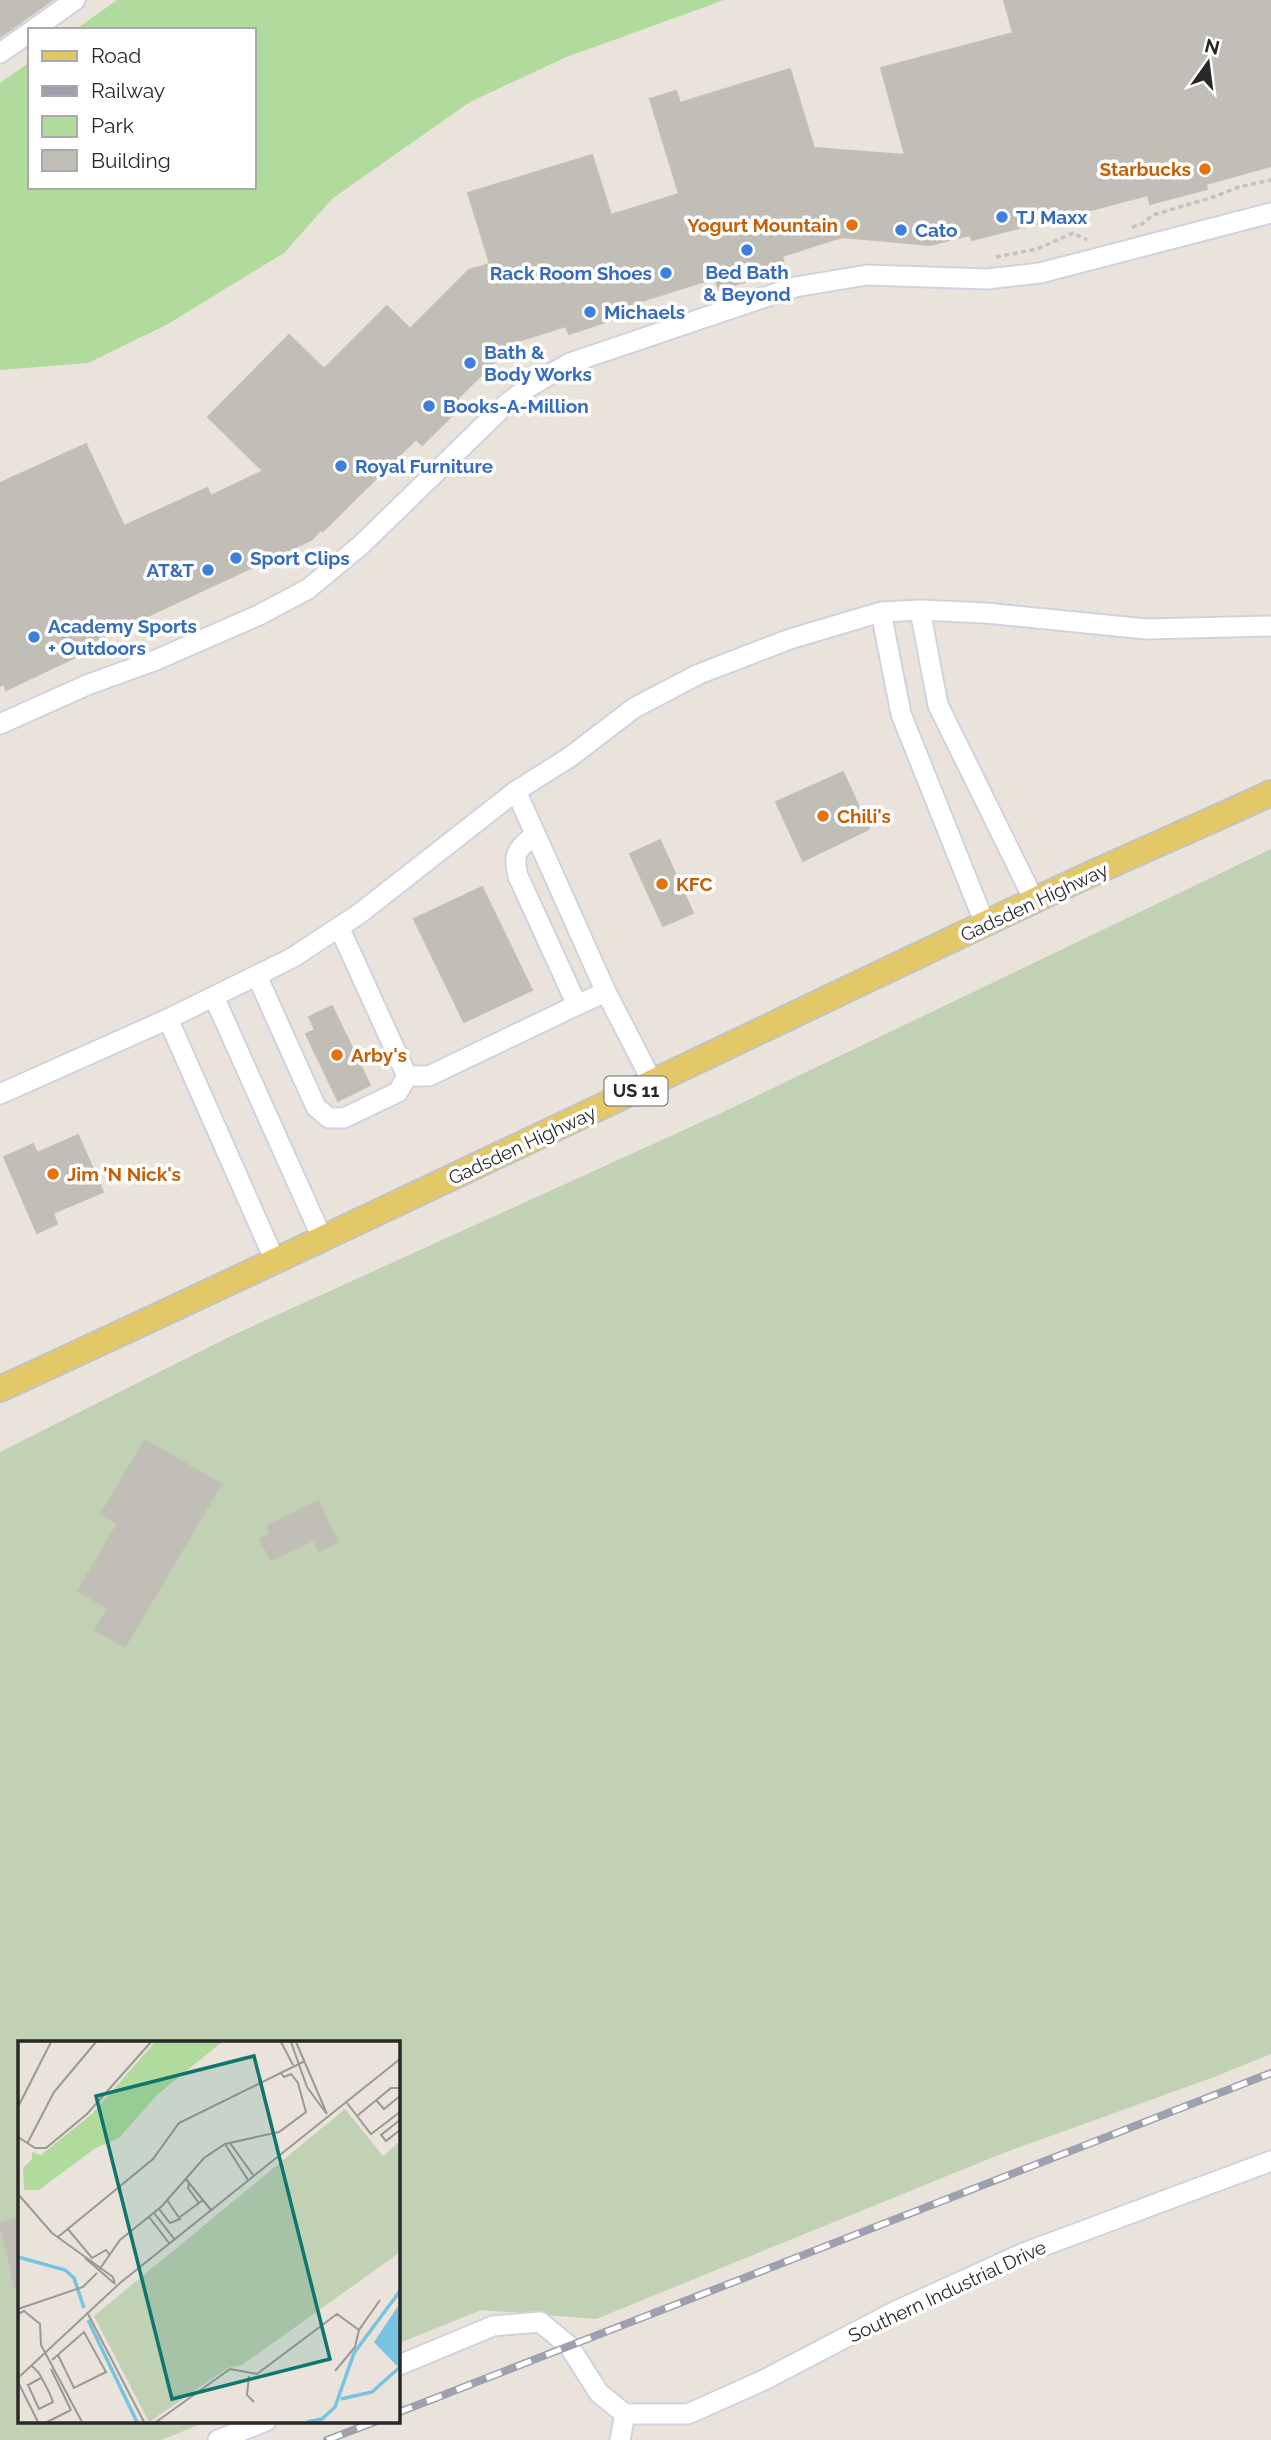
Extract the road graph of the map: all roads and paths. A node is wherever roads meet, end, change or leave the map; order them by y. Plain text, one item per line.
1 (75, 0) edge
2 (35, 28) edge
3 (28, 33) edge
4 (0, 53) edge
5 (1271, 180) edge
6 (1271, 213) edge
7 (1131, 227) dead end
8 (1097, 237) dead end
9 (992, 257) dead end
10 (920, 610) junction
11 (881, 612) junction
12 (1271, 626) edge
13 (0, 724) edge
14 (516, 791) junction
15 (1271, 793) edge
16 (535, 834) junction
17 (1034, 900) junction
18 (985, 925) junction
19 (339, 927) junction
20 (257, 976) junction
21 (606, 992) junction
22 (214, 997) junction
23 (577, 1005) junction
24 (168, 1019) junction
25 (407, 1076) junction
26 (653, 1083) junction
27 (0, 1094) edge
28 (323, 1240) junction
29 (275, 1261) junction
30 (0, 1389) edge
31 (1271, 2161) edge
32 (399, 2365) edge
33 (625, 2414) junction
34 (263, 2422) edge
35 (218, 2440) edge
36 (620, 2440) edge

1 - 2 street
3 - 4 street
5 - 7 path
6 - 13 street
8 - 9 path
10 - 11 street
10 - 12 street
10 - 17 street
11 - 14 street
11 - 18 street
14 - 16 street
14 - 19 street
15 - 17 main road, Gadsden Highway / US 11
16 - 21 street
16 - 23 street
17 - 18 main road, Gadsden Highway / US 11
18 - 26 main road, Gadsden Highway / US 11
19 - 20 street
19 - 25 street
20 - 22 street
20 - 25 street
21 - 23 street
21 - 26 street
22 - 24 street
22 - 28 street
23 - 25 street
24 - 27 street
24 - 29 street
26 - 28 main road, Gadsden Highway / US 11
28 - 29 main road, Gadsden Highway / US 11
29 - 30 main road, Gadsden Highway / US 11
31 - 33 street, Southern Industrial Drive
32 - 33 street
33 - 36 street
34 - 35 street

